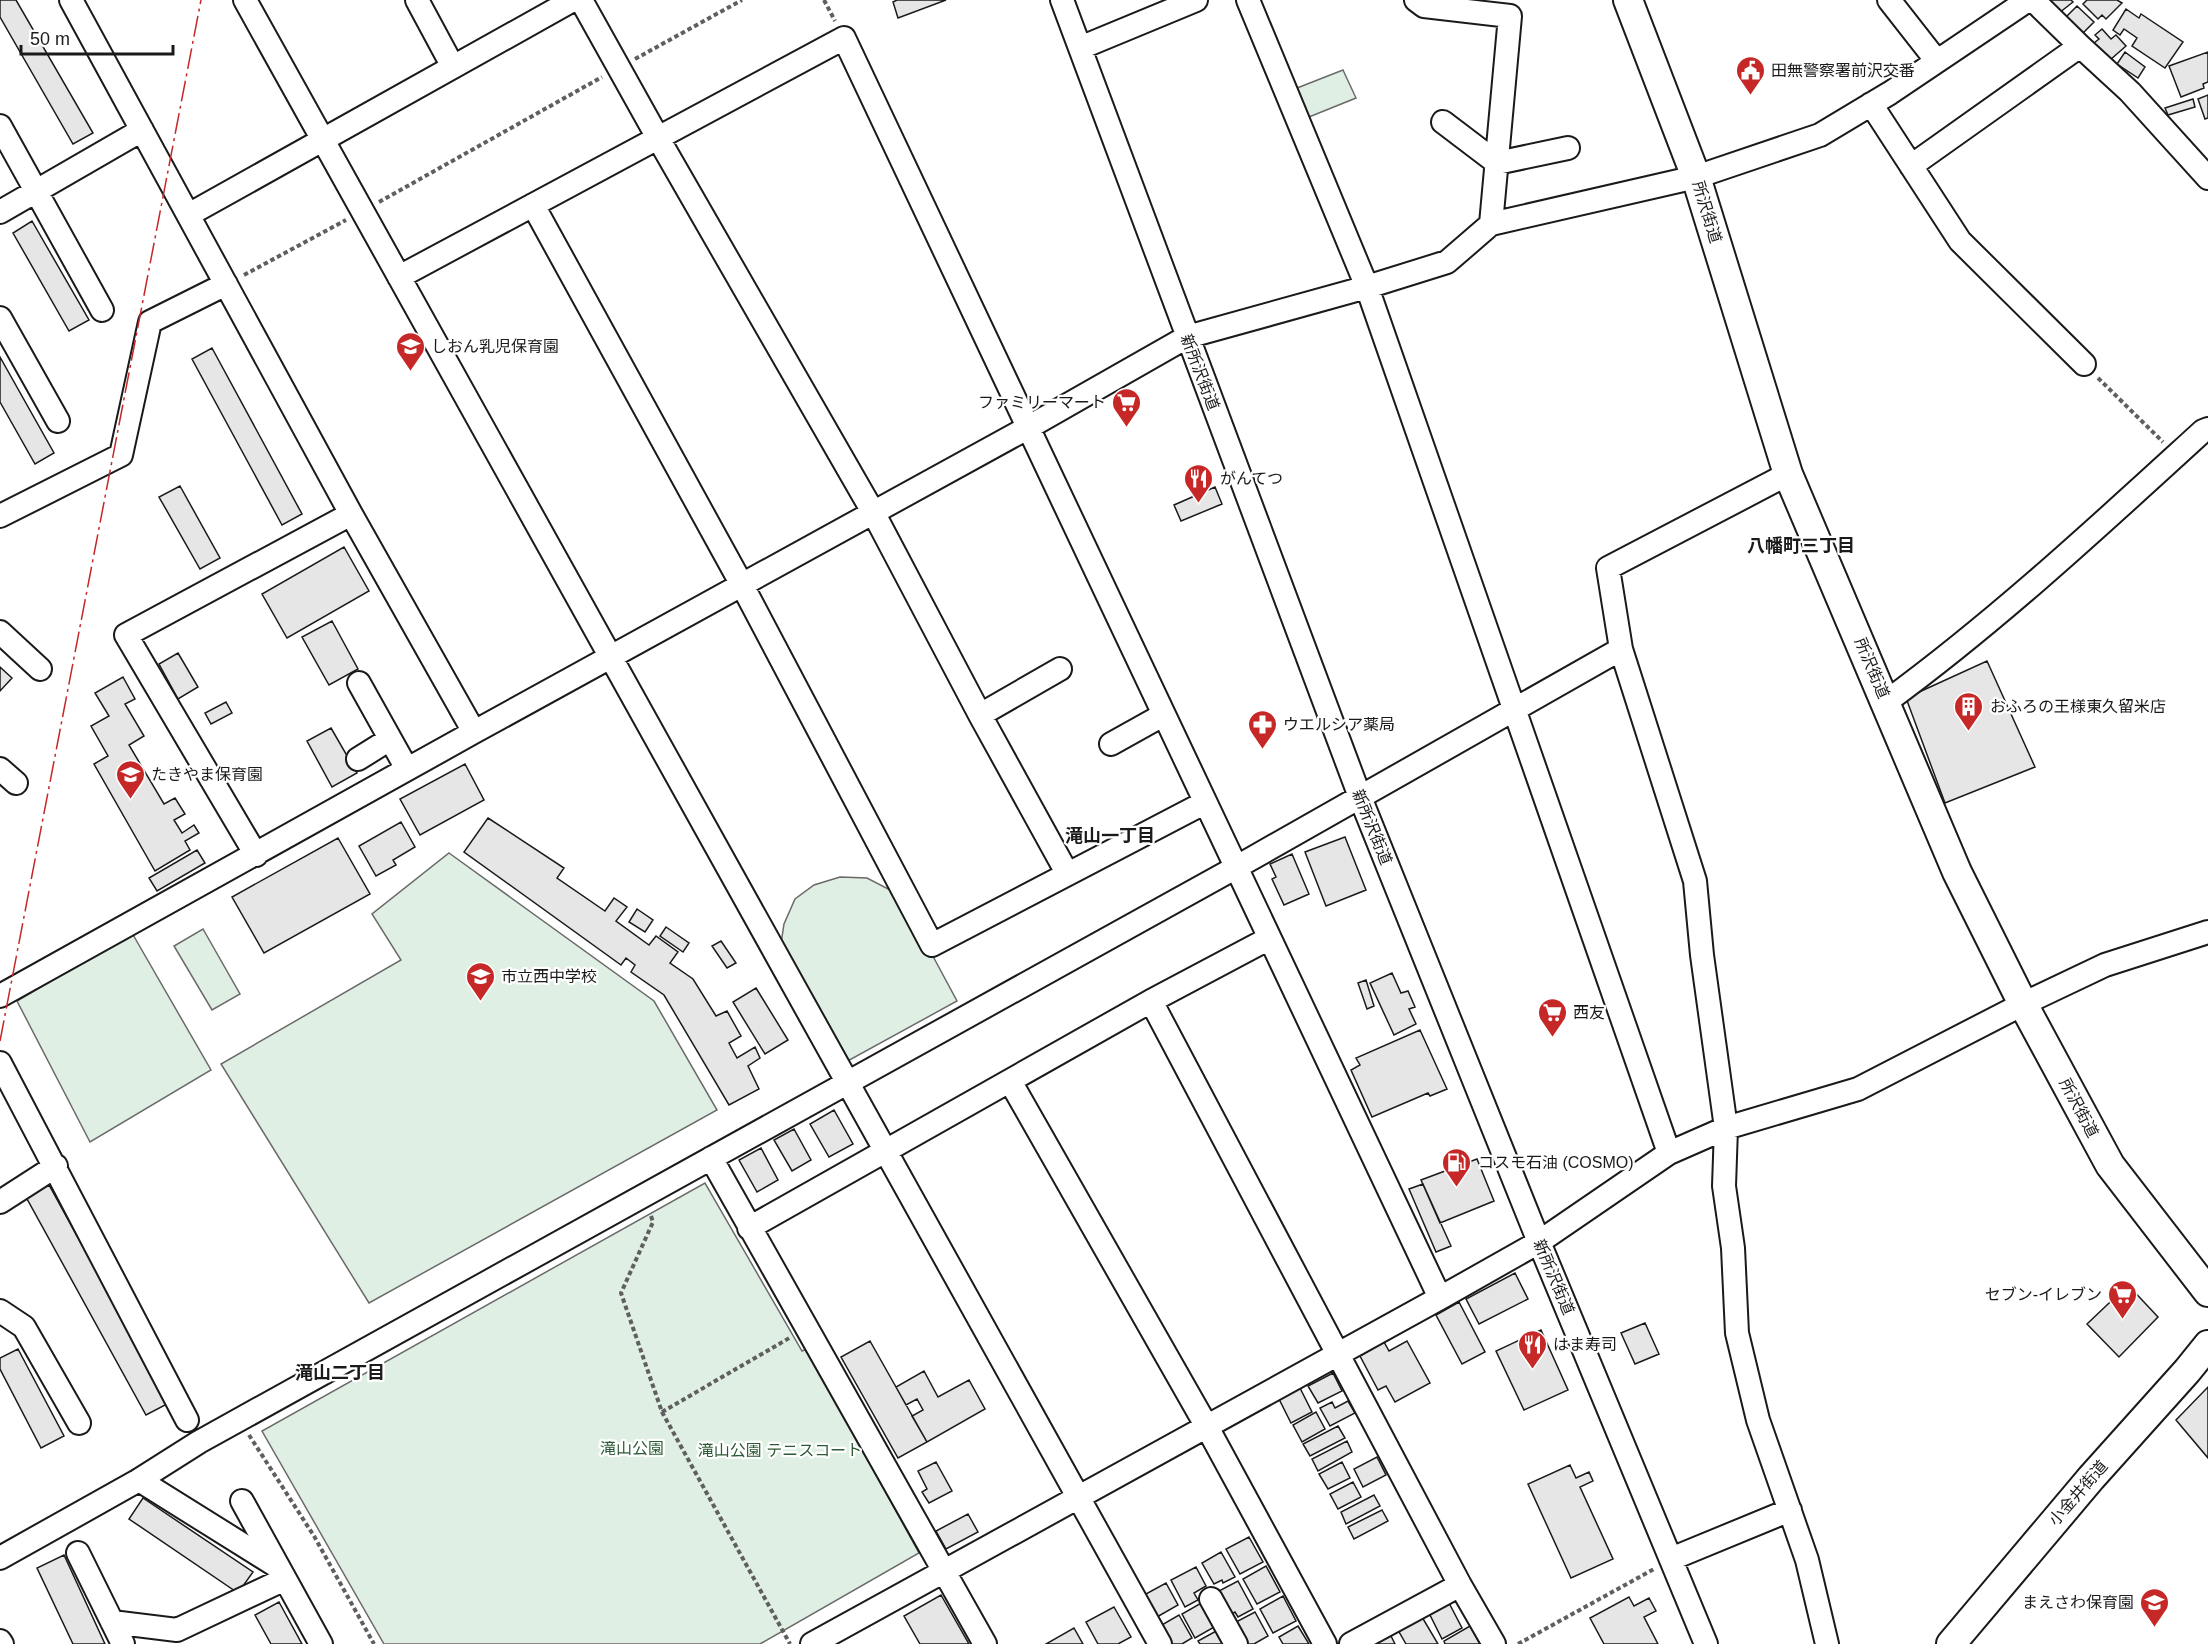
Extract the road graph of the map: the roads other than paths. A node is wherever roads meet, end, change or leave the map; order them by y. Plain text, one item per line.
1 (71, 0) edge
2 (245, 0) edge
3 (417, 0) edge
4 (573, 0) edge
5 (581, 0) edge
6 (1062, 0) edge
7 (1196, 0) edge
8 (1248, 0) edge
9 (1416, 0) edge
10 (1628, 0) edge
11 (1889, 0) edge
12 (2028, 0) edge
13 (2033, 0) edge
14 (2080, 46) junction
15 (1080, 48) junction
16 (1936, 60) junction
17 (453, 67) junction
18 (1871, 104) junction
19 (1443, 122) dead end
20 (0, 126) edge
21 (142, 130) junction
22 (658, 138) junction
23 (323, 140) junction
24 (1568, 148) dead end
25 (1497, 164) junction
26 (1911, 166) junction
27 (1696, 177) junction
28 (2208, 178) edge
29 (37, 191) junction
30 (533, 205) junction
31 (0, 212) edge
32 (190, 214) junction
33 (1491, 224) junction
34 (399, 277) junction
35 (226, 284) junction
36 (1367, 287) junction
37 (102, 310) dead end
38 (0, 318) edge
39 (1186, 338) junction
40 (2084, 364) road end
41 (58, 421) dead end
42 (1029, 427) junction
43 (2208, 429) edge
44 (1788, 474) junction
45 (2, 511) edge
46 (873, 512) junction
47 (351, 514) junction
48 (742, 585) junction
49 (0, 632) edge
50 (1622, 649) junction
51 (611, 658) junction
52 (40, 669) dead end
53 (1060, 669) dead end
54 (359, 683) dead end
55 (1886, 702) junction
56 (1514, 711) junction
57 (980, 715) junction
58 (1163, 716) junction
59 (474, 732) junction
60 (390, 739) junction
61 (1111, 744) dead end
62 (358, 759) dead end
63 (407, 769) junction
64 (1360, 797) junction
65 (1204, 802) junction
66 (256, 855) junction
67 (1235, 868) junction
68 (1068, 873) junction
69 (2208, 932) edge
70 (1268, 939) junction
71 (0, 996) edge
72 (1151, 1000) junction
73 (2023, 1004) junction
74 (0, 1063) edge
75 (1010, 1081) junction
76 (848, 1083) junction
77 (1726, 1128) junction
78 (886, 1151) junction
79 (1669, 1153) junction
80 (711, 1158) junction
81 (56, 1166) junction
82 (0, 1202) edge
83 (749, 1228) junction
84 (1539, 1242) junction
85 (2208, 1292) edge
86 (1440, 1298) junction
87 (0, 1311) edge
88 (2208, 1345) edge
89 (1338, 1354) junction
90 (187, 1420) dead end
91 (79, 1423) dead end
92 (1207, 1427) junction
93 (139, 1480) junction
94 (1077, 1498) junction
95 (242, 1501) dead end
96 (1790, 1510) junction
97 (78, 1553) dead end
98 (0, 1558) edge
99 (1671, 1559) junction
100 (944, 1572) junction
101 (281, 1573) junction
102 (1460, 1586) junction
103 (1211, 1599) dead end
104 (112, 1622) junction
105 (123, 1644) edge
106 (321, 1644) edge
107 (812, 1644) edge
108 (985, 1644) edge
109 (1160, 1644) edge
110 (1236, 1644) edge
111 (1325, 1644) edge
112 (1351, 1644) edge
113 (1494, 1644) edge
114 (1706, 1644) edge
115 (1827, 1644) edge
116 (1951, 1644) edge

1 - 21 street
2 - 23 street
3 - 17 street
4 - 17 street
5 - 22 street
6 - 15 street, 新所沢街道
7 - 15 street
8 - 36 street
9 - 25 street
10 - 27 main road, 所沢街道
11 - 16 street
12 - 16 street
13 - 14 street
14 - 26 street
14 - 28 street
15 - 39 street, 新所沢街道
16 - 18 street
17 - 23 street
18 - 26 street
18 - 27 street
19 - 25 street
20 - 29 street
21 - 29 street
21 - 32 street
22 - 30 street
22 - 42 street
22 - 46 street
23 - 32 street
23 - 34 street
24 - 25 street
25 - 33 street
26 - 40 street
27 - 33 street
27 - 44 main road, 所沢街道
29 - 31 street
29 - 37 street
30 - 34 street
30 - 48 street
32 - 35 street
33 - 36 street
34 - 51 street
35 - 45 street
35 - 47 street
36 - 39 street
36 - 56 street
38 - 41 street
39 - 42 street
39 - 64 street, 新所沢街道
42 - 46 street
42 - 58 street
43 - 55 street
44 - 50 street
44 - 55 main road, 所沢街道
46 - 48 street
46 - 57 street
47 - 59 street
47 - 66 street
48 - 51 street
48 - 68 street
49 - 52 street
50 - 56 street
50 - 77 street
51 - 59 street
51 - 76 street
53 - 57 street
54 - 60 street
55 - 73 main road, 所沢街道
56 - 64 street
56 - 79 street
57 - 68 street
58 - 61 street
58 - 65 street
59 - 63 street
60 - 62 street
60 - 63 street
63 - 66 street
64 - 67 street
64 - 84 street, 新所沢街道
65 - 67 street
65 - 68 street
66 - 71 street
67 - 70 street
67 - 76 street
69 - 73 street
70 - 72 street
70 - 86 street
72 - 75 street
72 - 89 street
73 - 77 street
73 - 85 main road, 所沢街道
74 - 81 street
75 - 78 street
75 - 92 street
76 - 78 street
76 - 80 street
77 - 79 street
77 - 96 street
78 - 83 street
78 - 94 street
79 - 84 street
80 - 83 street
80 - 93 street
81 - 82 street
81 - 90 street
83 - 100 street
84 - 86 street
84 - 99 street, 新所沢街道
86 - 89 street
87 - 91 street
88 - 116 main road, 小金井街道
89 - 92 street
89 - 102 street
92 - 94 street
92 - 111 street
93 - 98 street
93 - 101 street
94 - 100 street
94 - 109 street
95 - 101 street
96 - 99 street
96 - 115 street
97 - 104 street
99 - 114 street, 新所沢街道
100 - 107 street
100 - 108 street
101 - 104 street
101 - 106 street
102 - 112 street
102 - 113 street
103 - 110 street
104 - 105 street

